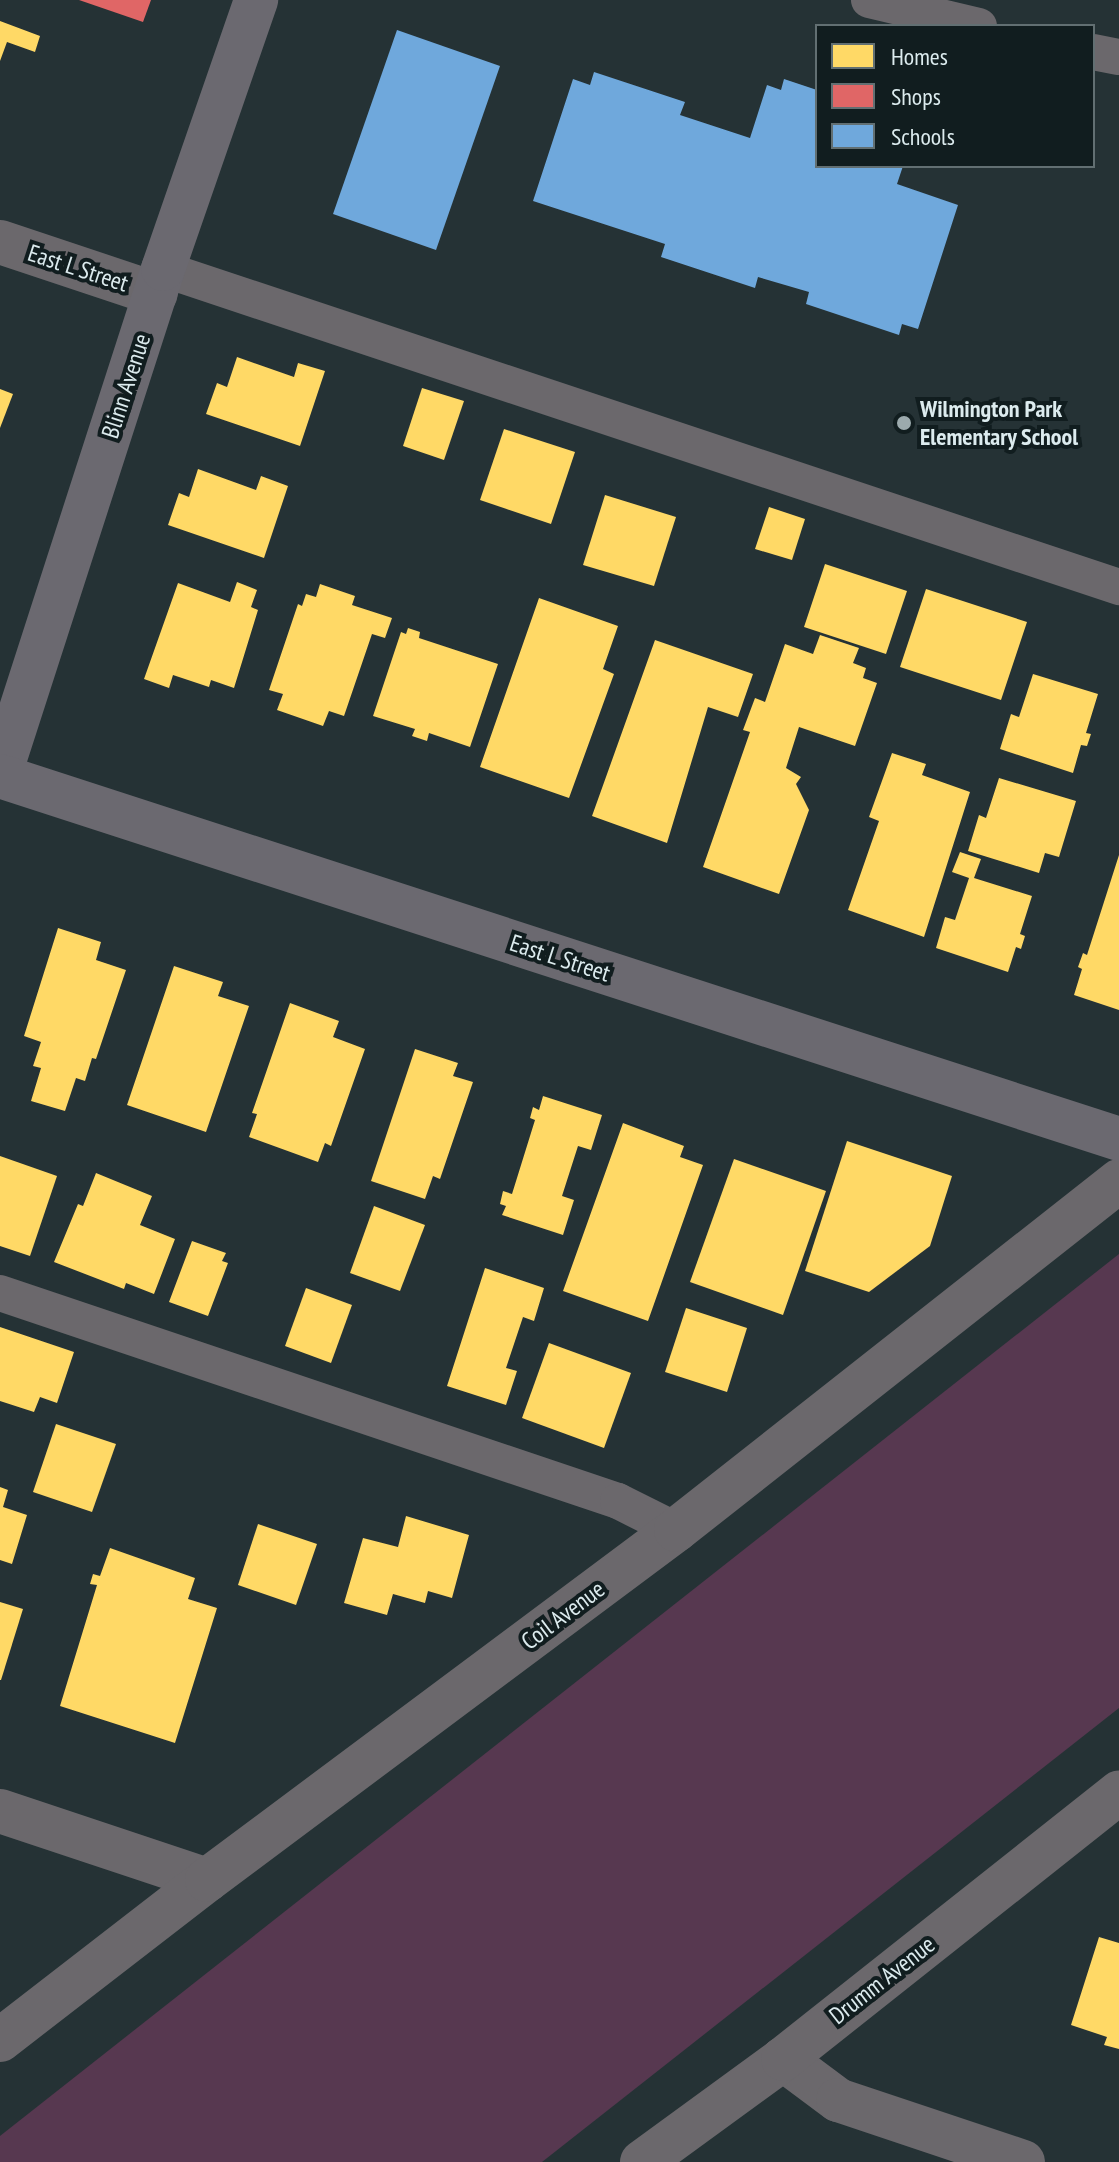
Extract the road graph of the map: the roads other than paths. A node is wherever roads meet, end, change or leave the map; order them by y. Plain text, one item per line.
1 (256, 0) edge
2 (869, 0) edge
3 (971, 24) edge
4 (1095, 52) edge
5 (1119, 57) edge
6 (0, 242) edge
7 (160, 282) junction
8 (1119, 587) edge
9 (0, 775) edge
10 (1119, 1139) edge
11 (1119, 1181) edge
12 (0, 1293) edge
13 (676, 1530) junction
14 (1119, 1793) edge
15 (0, 1811) edge
16 (207, 1880) junction
17 (0, 2040) edge
18 (783, 2059) junction
19 (642, 2162) edge
20 (1023, 2162) edge

1 - 7 street, Blinn Avenue
2 - 3 lane
4 - 5 lane
6 - 7 street, East L Street
7 - 8 lane
7 - 9 street, Blinn Avenue
9 - 10 street, East L Street
11 - 13 street, Coil Avenue
12 - 13 lane
13 - 16 street, Coil Avenue
14 - 18 street, Drumm Avenue
15 - 16 street
16 - 17 street, Coil Avenue
18 - 19 street, Drumm Avenue
18 - 20 street

